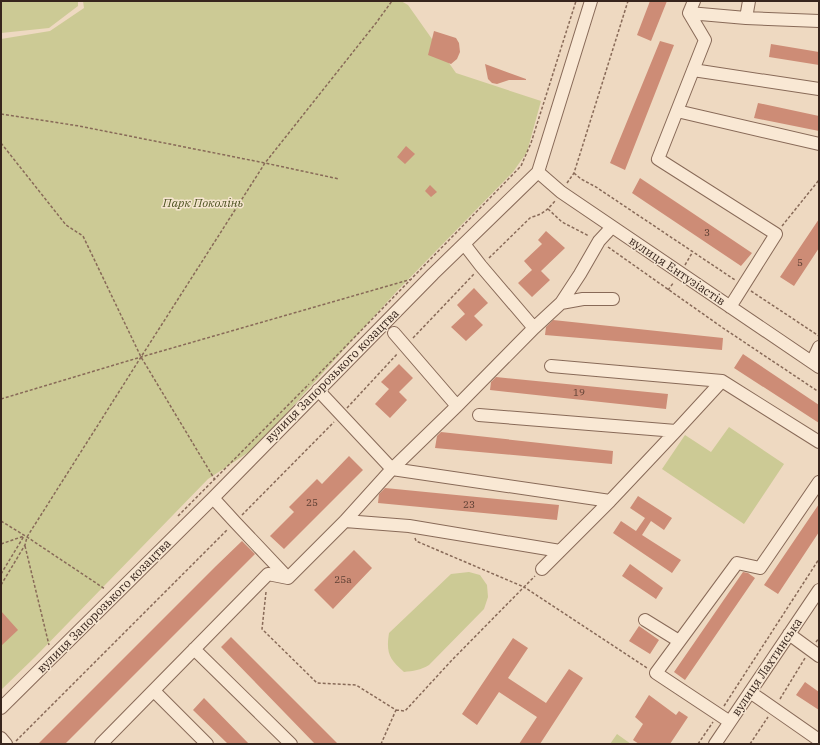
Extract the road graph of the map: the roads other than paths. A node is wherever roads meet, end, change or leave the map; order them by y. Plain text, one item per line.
1 (591, 1) edge
2 (694, 1) edge
3 (749, 1) edge
4 (689, 13) junction
5 (746, 18) junction
6 (819, 21) edge
7 (693, 70) junction
8 (819, 89) edge
9 (677, 111) junction
10 (819, 144) edge
11 (538, 172) junction
12 (612, 227) junction
13 (464, 244) junction
14 (613, 299) dead end
15 (561, 303) junction
16 (730, 306) junction
17 (534, 328) junction
18 (394, 333) dead end
19 (819, 347) edge
20 (816, 365) edge
21 (550, 366) dead end
22 (722, 381) junction
23 (318, 390) junction
24 (457, 406) junction
25 (479, 415) dead end
26 (676, 431) junction
27 (819, 442) edge
28 (392, 468) junction
29 (819, 482) edge
30 (213, 498) junction
31 (610, 501) junction
32 (345, 521) junction
33 (560, 551) junction
34 (542, 569) road end
35 (288, 578) junction
36 (819, 590) edge
37 (645, 620) dead end
38 (789, 634) junction
39 (679, 641) junction
40 (194, 649) junction
41 (815, 653) edge
42 (154, 691) junction
43 (750, 692) junction
44 (1, 708) edge
45 (730, 722) junction
46 (1, 738) edge
47 (819, 740) edge
48 (107, 742) edge
49 (6, 744) edge
50 (207, 744) edge
51 (292, 744) edge
52 (716, 744) edge

1 - 11 street, вулиця Запорозького козацтва
2 - 4 street
3 - 5 street
4 - 5 street
4 - 7 street
5 - 6 street
7 - 8 street
7 - 9 street
9 - 10 street
9 - 16 street
11 - 12 street, вулиця Ентузіастів
11 - 13 street, вулиця Запорозького козацтва
12 - 15 street
12 - 16 street, вулиця Ентузіастів
13 - 17 street
13 - 23 street, вулиця Запорозького козацтва
14 - 15 street
15 - 17 street
16 - 20 street, вулиця Ентузіастів
17 - 24 street
18 - 24 street
19 - 20 street
21 - 22 street
22 - 26 street
22 - 27 street
23 - 28 street
23 - 30 street, вулиця Запорозького козацтва
24 - 28 street
25 - 26 street
26 - 31 street
28 - 31 street
28 - 32 street
29 - 39 street
30 - 35 street
30 - 44 street, вулиця Запорозького козацтва
31 - 33 street
32 - 33 street
32 - 35 street
33 - 34 street
35 - 40 street
36 - 38 street, вулиця Лахтинська
37 - 39 street
38 - 41 street
38 - 43 street, вулиця Лахтинська
39 - 45 street
40 - 42 street
40 - 51 street
42 - 48 street
42 - 50 street
43 - 45 street, вулиця Лахтинська
43 - 47 street
45 - 52 street, вулиця Лахтинська
46 - 49 street

